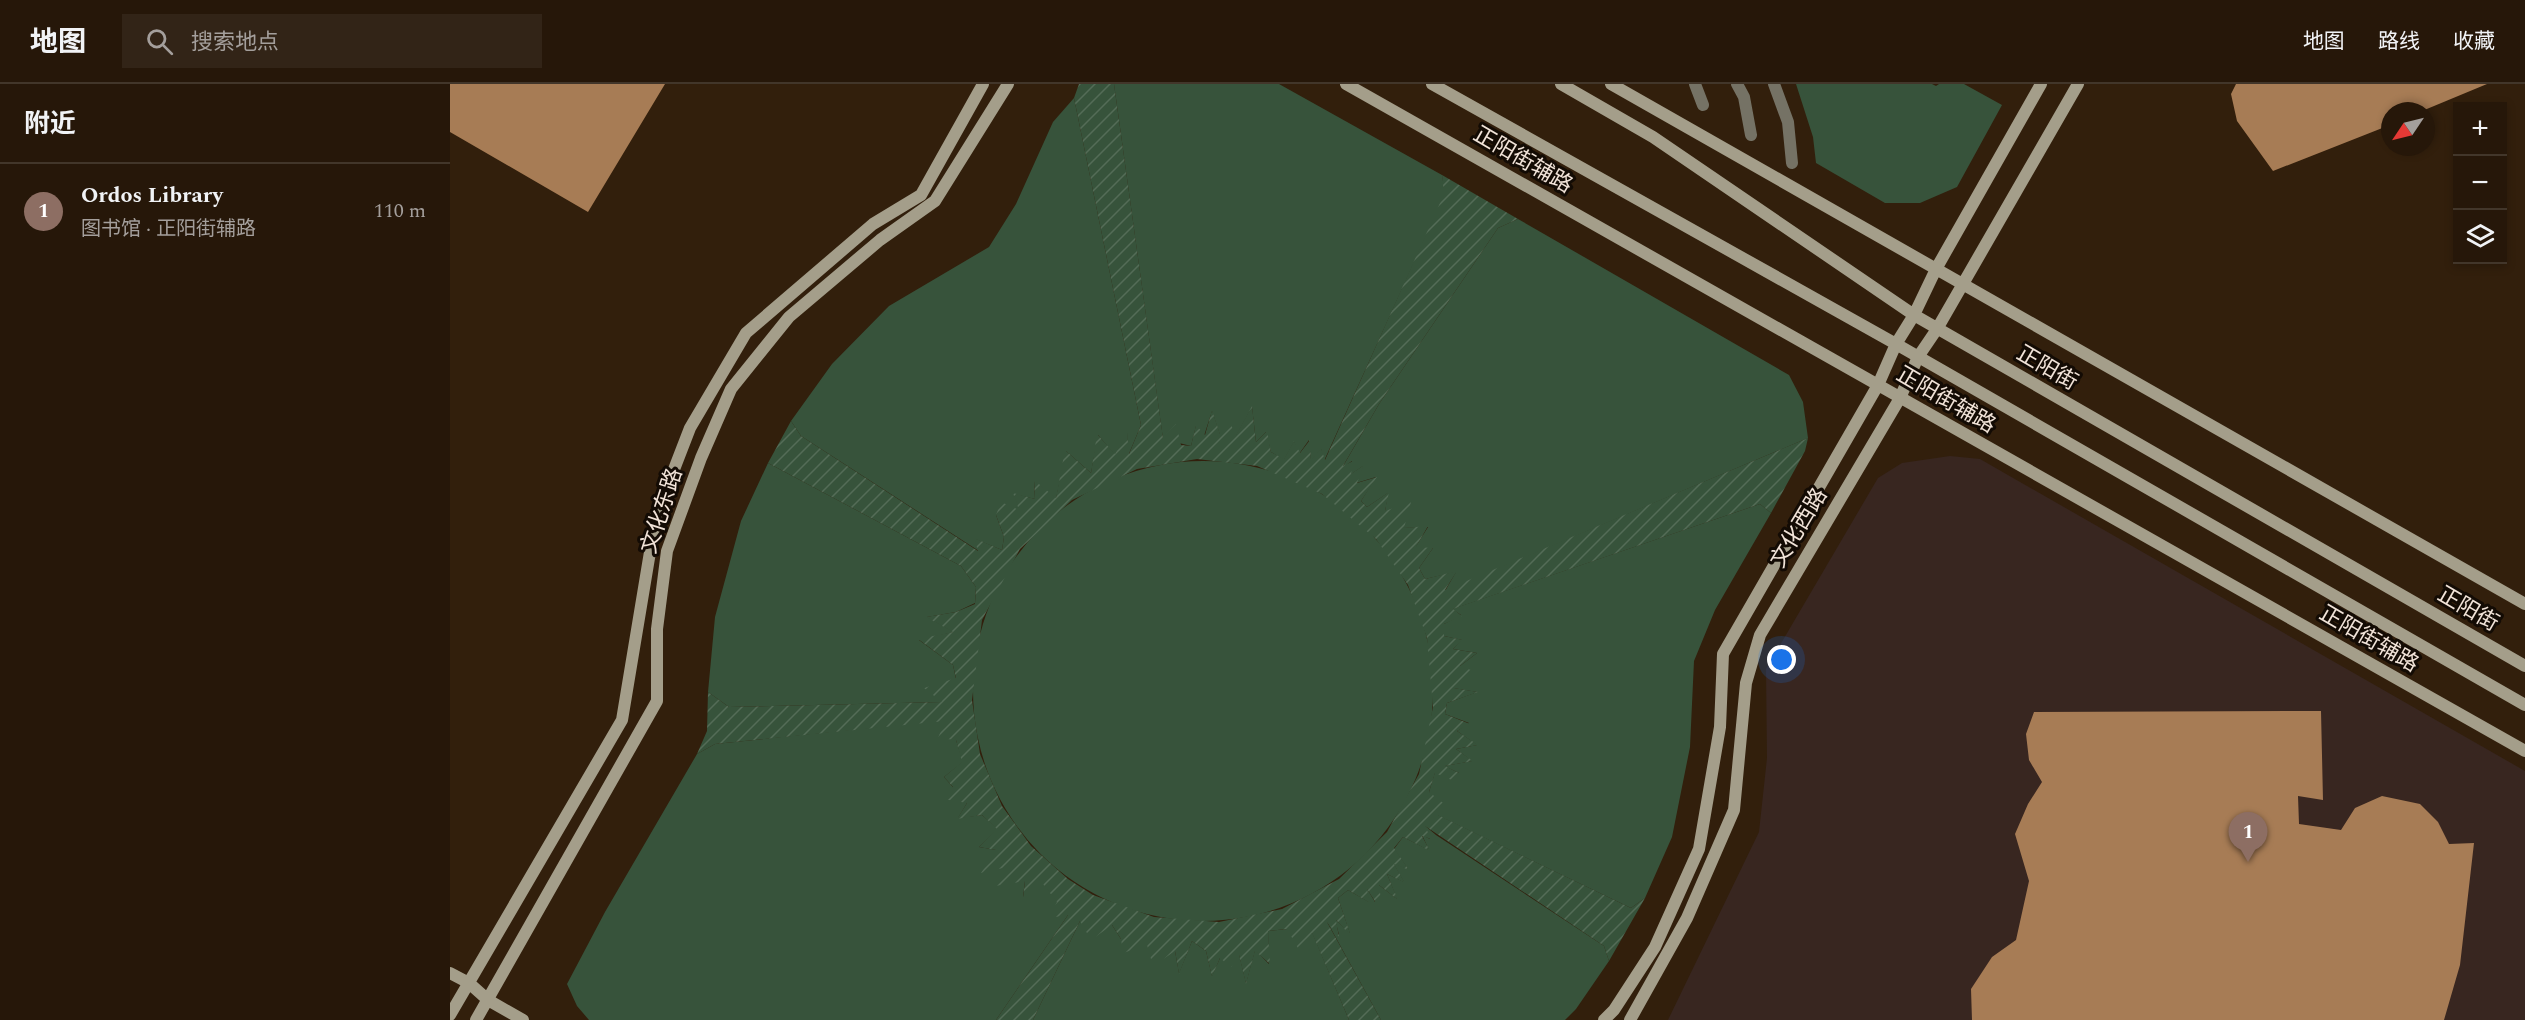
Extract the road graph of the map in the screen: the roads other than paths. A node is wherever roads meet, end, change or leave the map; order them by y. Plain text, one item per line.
1 (983, 84) edge
2 (1008, 84) edge
3 (1346, 84) edge
4 (1432, 84) edge
5 (1561, 84) edge
6 (1611, 84) edge
7 (1695, 84) edge
8 (1737, 84) edge
9 (1774, 84) edge
10 (2042, 84) edge
11 (2078, 84) edge
12 (1704, 105) dead end
13 (1751, 135) dead end
14 (1792, 163) dead end
15 (1936, 269) junction
16 (1963, 284) junction
17 (1914, 315) junction
18 (1937, 329) junction
19 (1896, 344) junction
20 (1918, 357) junction
21 (1878, 385) junction
22 (1900, 398) junction
23 (2525, 603) edge
24 (2525, 666) edge
25 (2525, 705) edge
26 (2525, 752) edge
27 (450, 973) edge
28 (469, 983) junction
29 (488, 1000) junction
30 (450, 1015) edge
31 (476, 1020) edge
32 (524, 1020) edge
33 (1604, 1020) edge
34 (1630, 1020) edge

1 - 28 street, 文化东路
2 - 29 street, 文化东路
3 - 21 street, 正阳街辅路
4 - 19 street
5 - 17 street, 正阳街
6 - 15 street
7 - 12 lane
8 - 13 lane
9 - 14 lane
10 - 15 street, 文化西路
11 - 16 street, 文化西路
15 - 16 street
15 - 17 street, 文化西路
16 - 18 street, 文化西路
16 - 23 street
17 - 18 street, 正阳街
17 - 19 street, 文化西路
18 - 20 street, 文化西路
18 - 24 street, 正阳街
19 - 20 street
19 - 21 street, 文化西路
20 - 22 street, 文化西路
20 - 25 street
21 - 22 street, 正阳街辅路
21 - 33 street, 文化西路
22 - 26 street, 正阳街辅路
22 - 34 street, 文化西路
27 - 28 street
28 - 29 street
28 - 30 street, 文化东路
29 - 31 street, 文化东路
29 - 32 street

